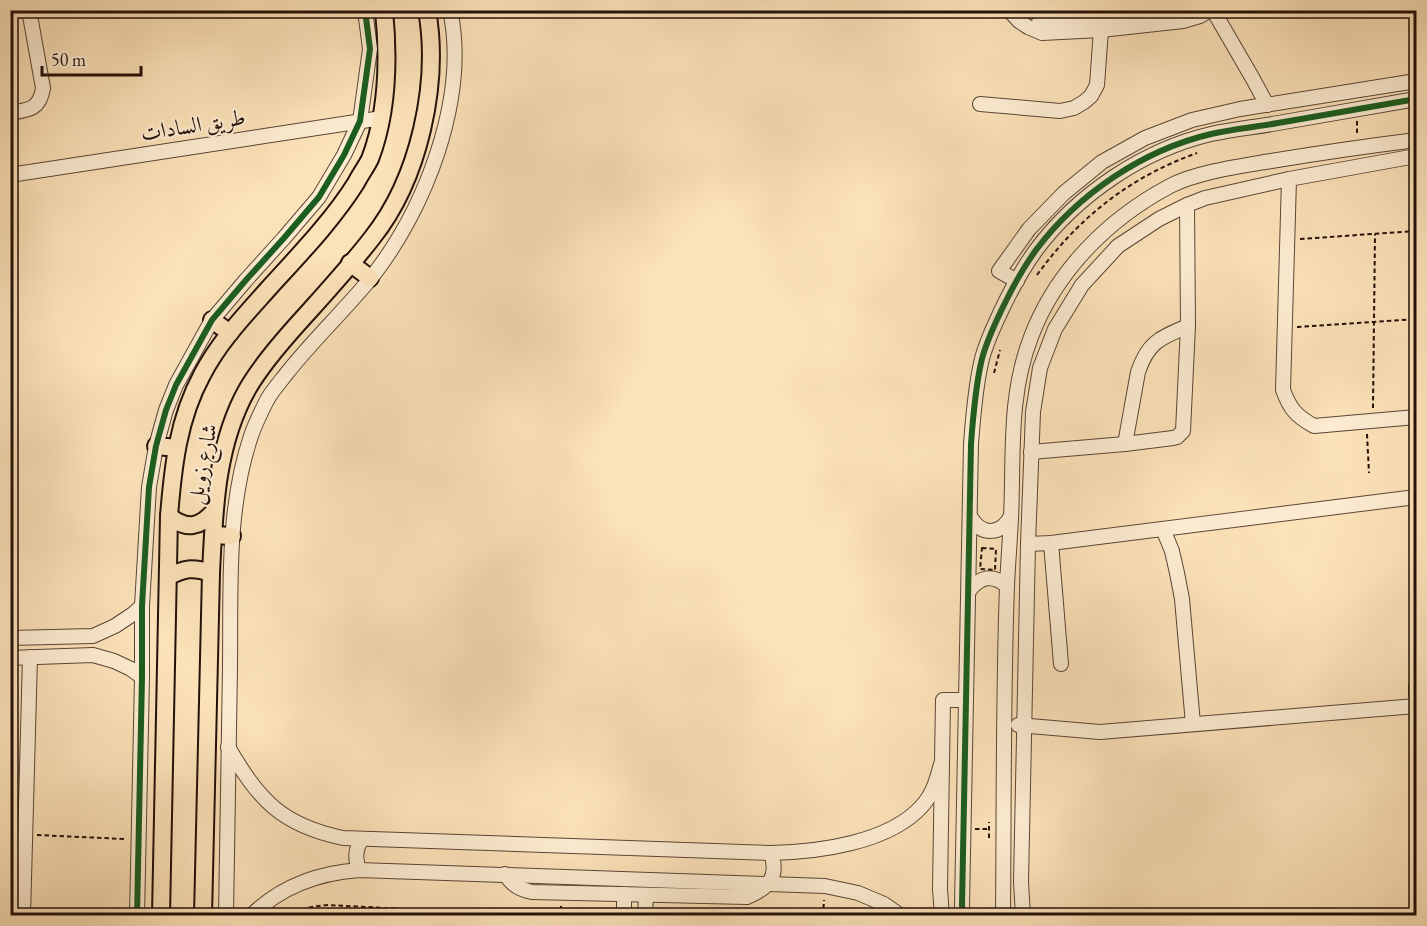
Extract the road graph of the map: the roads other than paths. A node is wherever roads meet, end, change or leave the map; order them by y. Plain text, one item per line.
1 (29, 10) edge
2 (365, 10) edge
3 (384, 10) edge
4 (427, 10) edge
5 (450, 10) edge
6 (1014, 11) edge
7 (1205, 12) edge
8 (1167, 15) edge
9 (1125, 21) junction
10 (1081, 25) junction
11 (1101, 30) junction
12 (1416, 81) edge
13 (1416, 99) edge
14 (980, 104) dead end
15 (1267, 105) junction
16 (10, 113) edge
17 (382, 118) junction
18 (360, 121) junction
19 (1416, 140) edge
20 (1416, 156) edge
21 (10, 175) edge
22 (1289, 179) junction
23 (1187, 205) junction
24 (350, 263) junction
25 (370, 279) junction
26 (1017, 281) junction
27 (212, 320) junction
28 (1188, 326) junction
29 (230, 333) junction
30 (1416, 417) edge
31 (1125, 444) junction
32 (156, 446) junction
33 (177, 448) junction
34 (1031, 452) junction
35 (1416, 497) edge
36 (214, 511) junction
37 (169, 516) junction
38 (1011, 516) junction
39 (970, 518) junction
40 (1163, 529) junction
41 (213, 535) junction
42 (232, 536) junction
43 (1051, 543) junction
44 (1028, 544) junction
45 (211, 573) junction
46 (168, 577) junction
47 (1007, 586) junction
48 (969, 591) junction
49 (142, 606) junction
50 (93, 636) junction
51 (10, 639) edge
52 (93, 655) junction
53 (30, 657) junction
54 (10, 658) edge
55 (1061, 664) dead end
56 (142, 677) junction
57 (1416, 687) edge
58 (1416, 694) edge
59 (966, 700) junction
60 (1416, 706) edge
61 (1193, 724) junction
62 (1004, 725) junction
63 (1024, 725) junction
64 (228, 747) junction
65 (941, 764) junction
66 (362, 839) junction
67 (771, 853) junction
68 (359, 870) junction
69 (505, 874) junction
70 (770, 883) junction
71 (624, 894) junction
72 (646, 895) junction
73 (23, 915) edge
74 (137, 915) edge
75 (161, 915) edge
76 (203, 915) edge
77 (226, 915) edge
78 (251, 915) edge
79 (624, 915) edge
80 (645, 915) edge
81 (902, 915) edge
82 (942, 915) edge
83 (963, 915) edge
84 (1003, 915) edge
85 (1023, 915) edge

1 - 16 street
2 - 18 street
3 - 17 main road, شارع زويل
4 - 24 main road, شارع زويل
5 - 25 street
6 - 10 street
7 - 8 street
7 - 15 street
8 - 9 street
9 - 10 street
9 - 11 street
10 - 11 street
11 - 14 street
12 - 15 street
13 - 26 street
15 - 26 street
17 - 18 street, طريق السادات
17 - 29 main road, شارع زويل
18 - 21 street, طريق السادات
18 - 27 street
19 - 38 street
20 - 22 street
22 - 23 street
22 - 30 street
23 - 28 street
23 - 34 street
24 - 25 main road
24 - 36 main road, شارع زويل
25 - 42 street
26 - 39 street
27 - 29 main road
27 - 32 street
28 - 31 street
28 - 31 street
29 - 33 main road, شارع زويل
31 - 34 street
32 - 33 main road
32 - 49 street
33 - 37 main road, شارع زويل
34 - 44 street
35 - 40 street
36 - 37 main road
36 - 41 main road, شارع زويل
37 - 46 main road, شارع زويل
38 - 39 street
38 - 47 street
39 - 48 street
40 - 43 street
40 - 61 street
41 - 42 main road
41 - 45 main road, شارع زويل
42 - 64 street
43 - 44 street
43 - 55 street
44 - 63 street
45 - 46 main road
45 - 76 main road, شارع زويل
46 - 75 main road, شارع زويل
47 - 48 street
47 - 62 street
48 - 59 street
49 - 50 street
49 - 56 street
50 - 51 street
50 - 52 street
52 - 53 street
52 - 56 street
53 - 54 street
53 - 73 street
56 - 74 street
57 - 58 street
59 - 65 street
59 - 83 street
60 - 61 street
61 - 63 street
62 - 63 street
62 - 84 street
63 - 85 street
64 - 66 street
64 - 77 street
65 - 67 street
65 - 82 street
66 - 67 street
66 - 68 street
67 - 70 street
68 - 69 street
68 - 78 street
69 - 70 street
69 - 71 street
70 - 72 street
70 - 81 street
71 - 72 street
71 - 79 street
72 - 80 street

